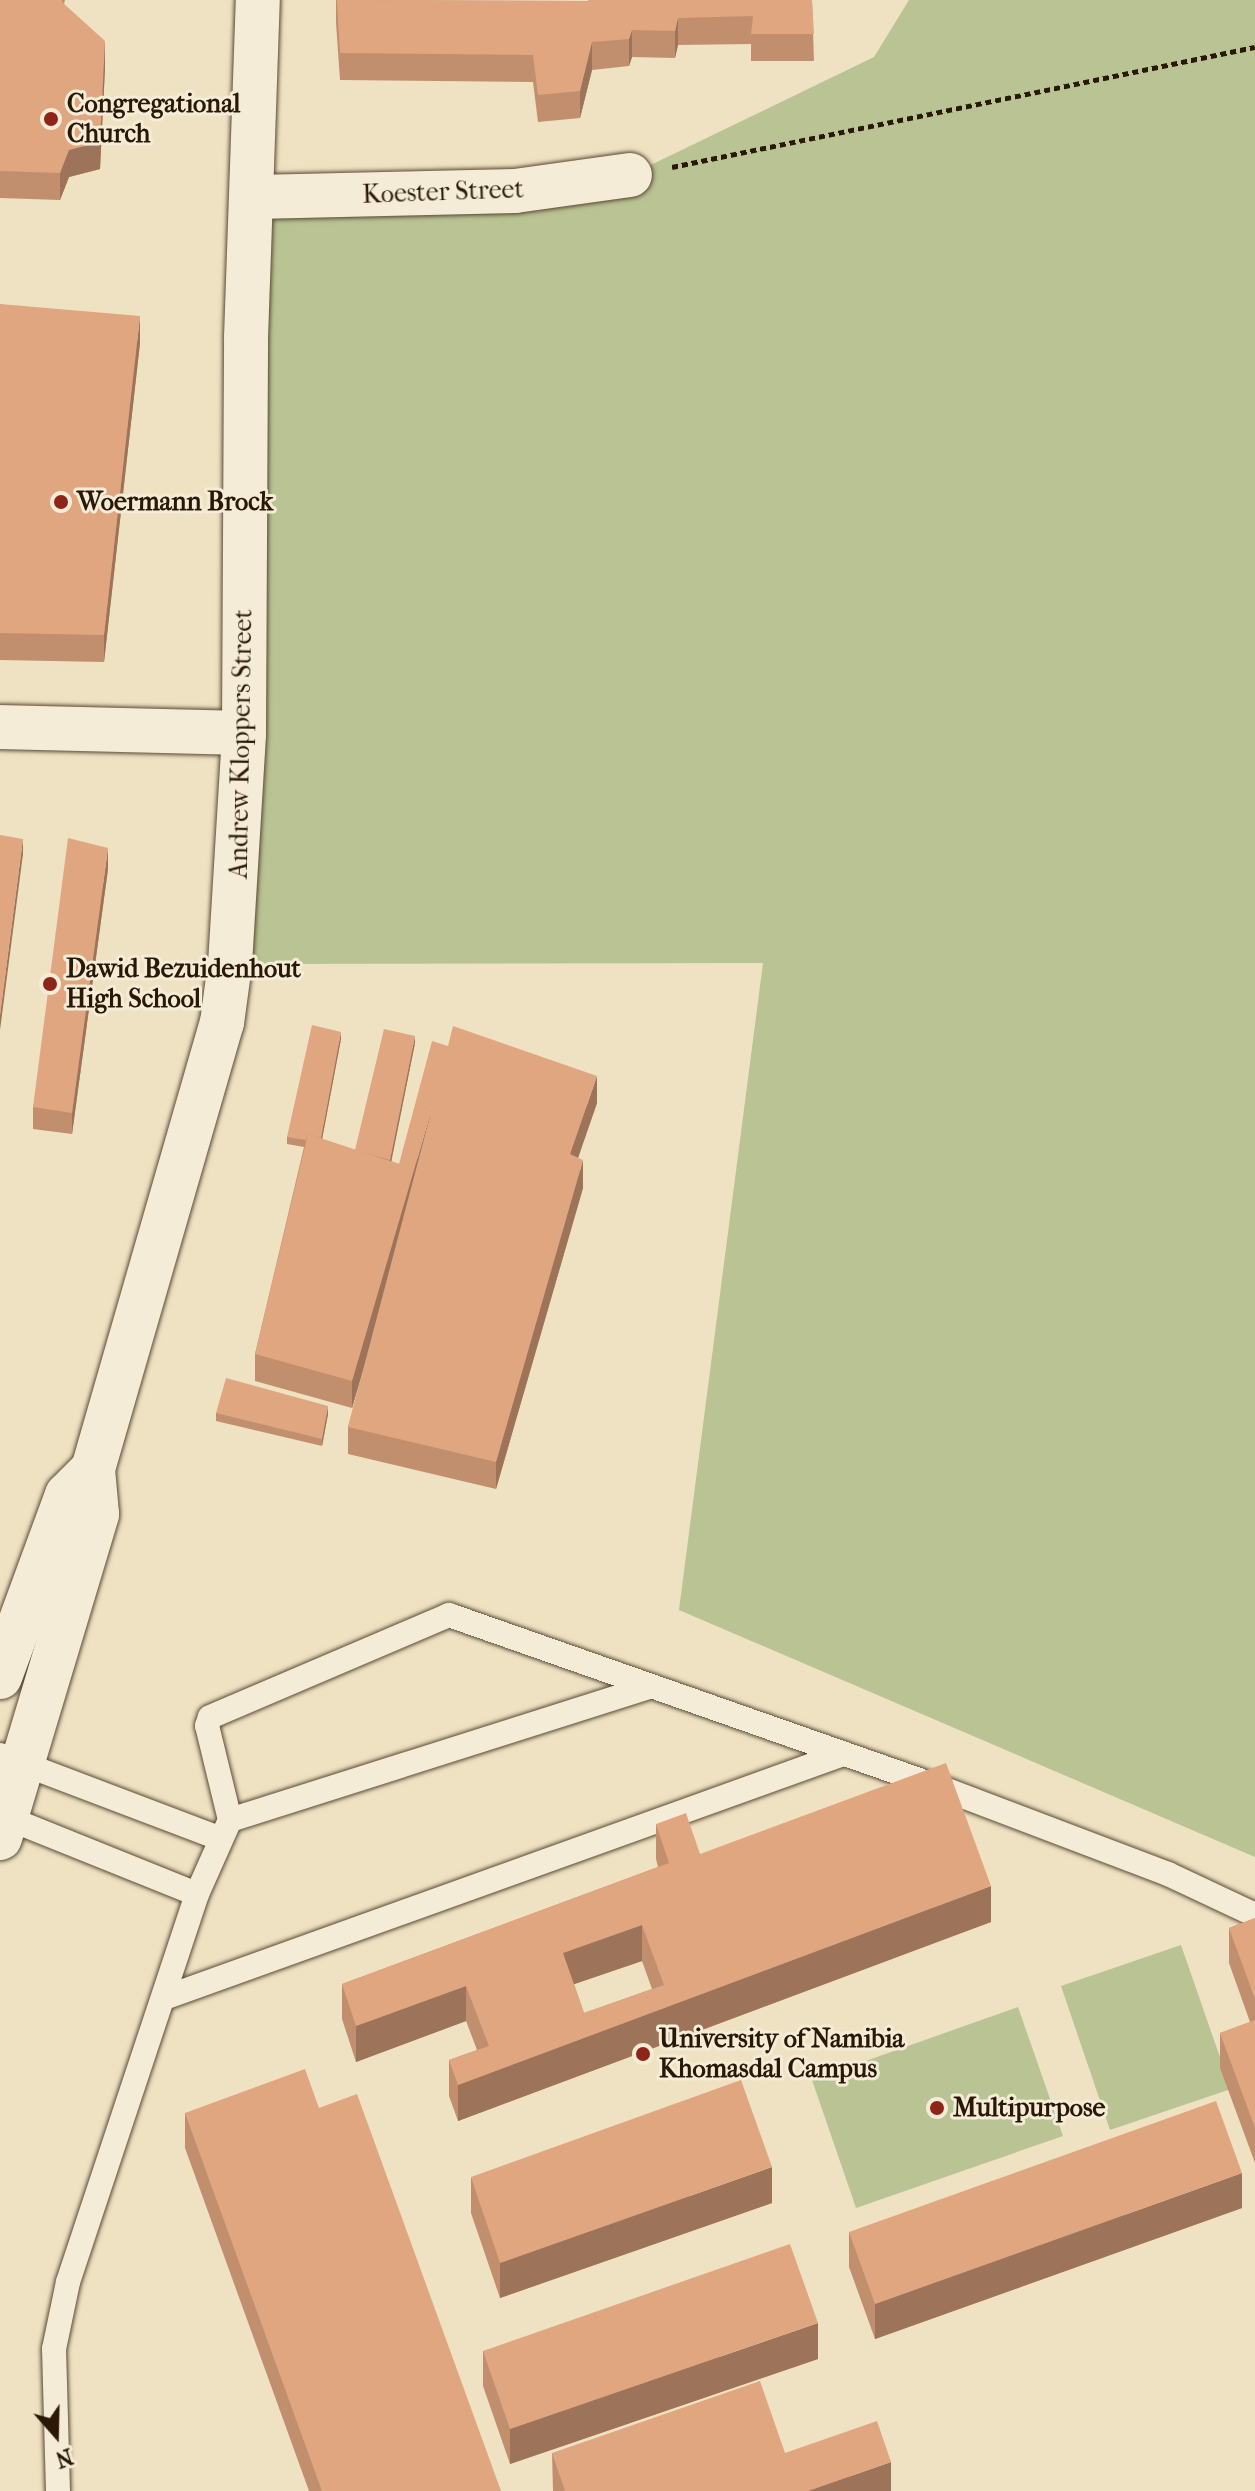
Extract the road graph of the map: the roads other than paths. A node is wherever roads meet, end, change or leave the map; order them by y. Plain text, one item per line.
1 (258, 0) edge
2 (630, 175) road end
3 (255, 197) junction
4 (0, 727) edge
5 (244, 733) junction
6 (93, 1469) junction
7 (0, 1677) edge
8 (646, 1688) junction
9 (843, 1754) junction
10 (12, 1760) edge
11 (2, 1823) edge
12 (226, 1829) junction
13 (197, 1894) junction
14 (1255, 1915) edge
15 (167, 1997) junction
16 (58, 2491) edge

1 - 3 street, Andrew Kloppers Street
2 - 3 street, Koester Street
3 - 5 street, Andrew Kloppers Street
4 - 5 street
5 - 6 street, Andrew Kloppers Street
6 - 7 street, Andrew Kloppers Street
6 - 10 street, Andrew Kloppers Street
8 - 9 lane
8 - 12 lane
8 - 12 lane
9 - 14 lane
9 - 15 lane
10 - 11 street, Andrew Kloppers Street
10 - 12 lane
11 - 13 lane
12 - 13 lane
13 - 15 lane
15 - 16 lane

